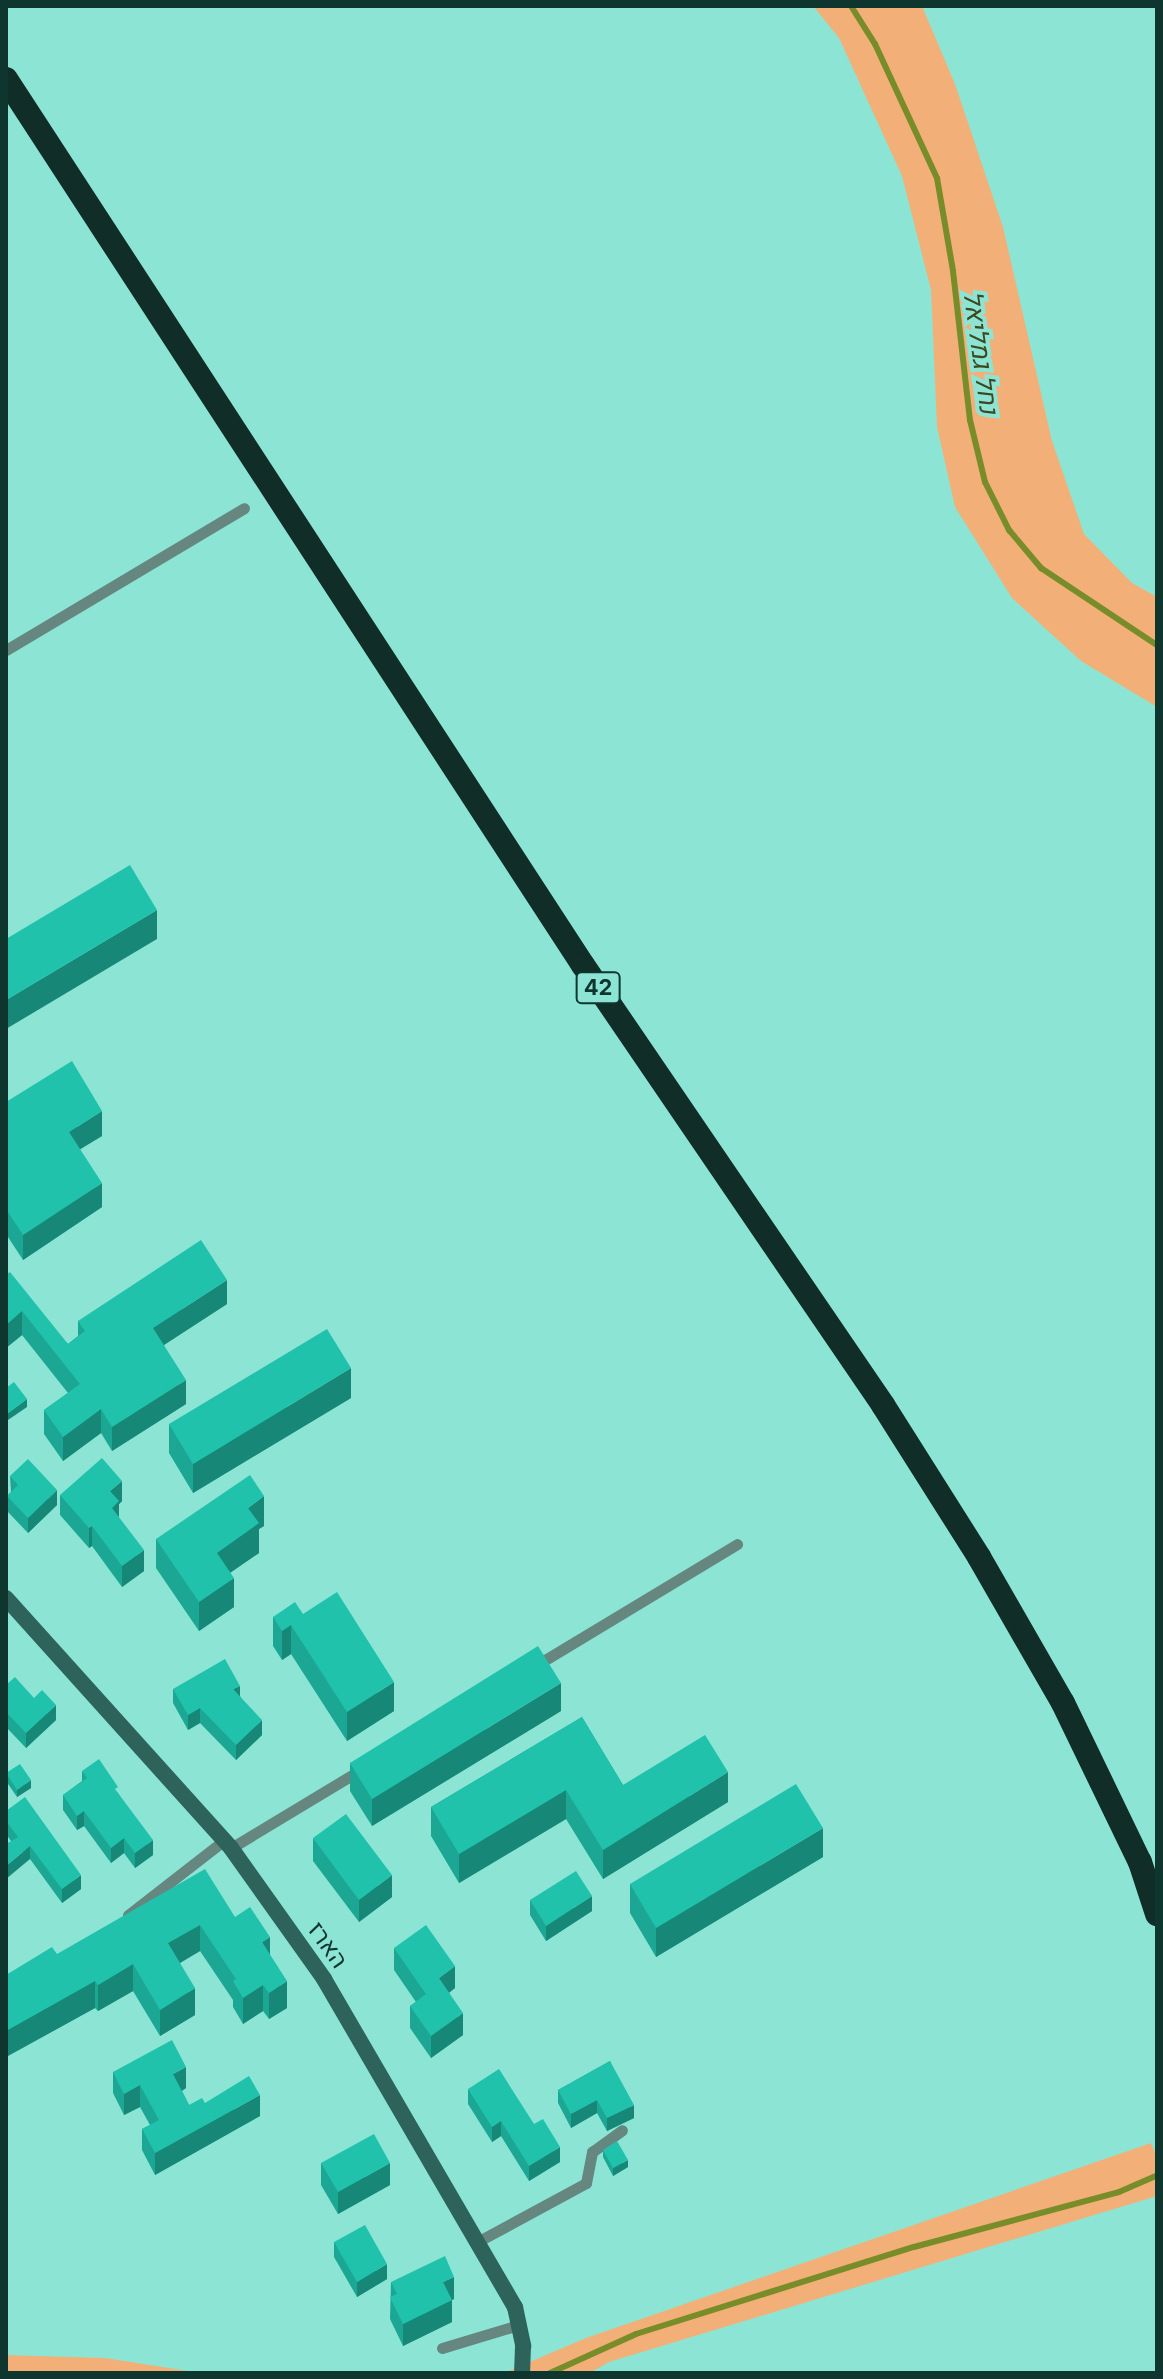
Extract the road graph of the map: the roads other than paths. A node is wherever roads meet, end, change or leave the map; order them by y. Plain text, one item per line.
1 (6, 79) edge
2 (244, 508) dead end
3 (6, 650) edge
4 (737, 1544) dead end
5 (6, 1598) edge
6 (521, 1674) edge
7 (376, 1761) edge
8 (227, 1844) junction
9 (1157, 1914) edge
10 (112, 1926) edge
11 (622, 2130) dead end
12 (477, 2242) junction
13 (518, 2325) junction
14 (442, 2348) dead end
15 (522, 2372) edge

1 - 9 highway, 42
2 - 3 lane
4 - 6 lane
5 - 8 street, הארז
7 - 8 lane
8 - 10 lane
8 - 12 street, הארז
11 - 12 lane
12 - 13 street, הארז
13 - 14 lane
13 - 15 street, הארז

